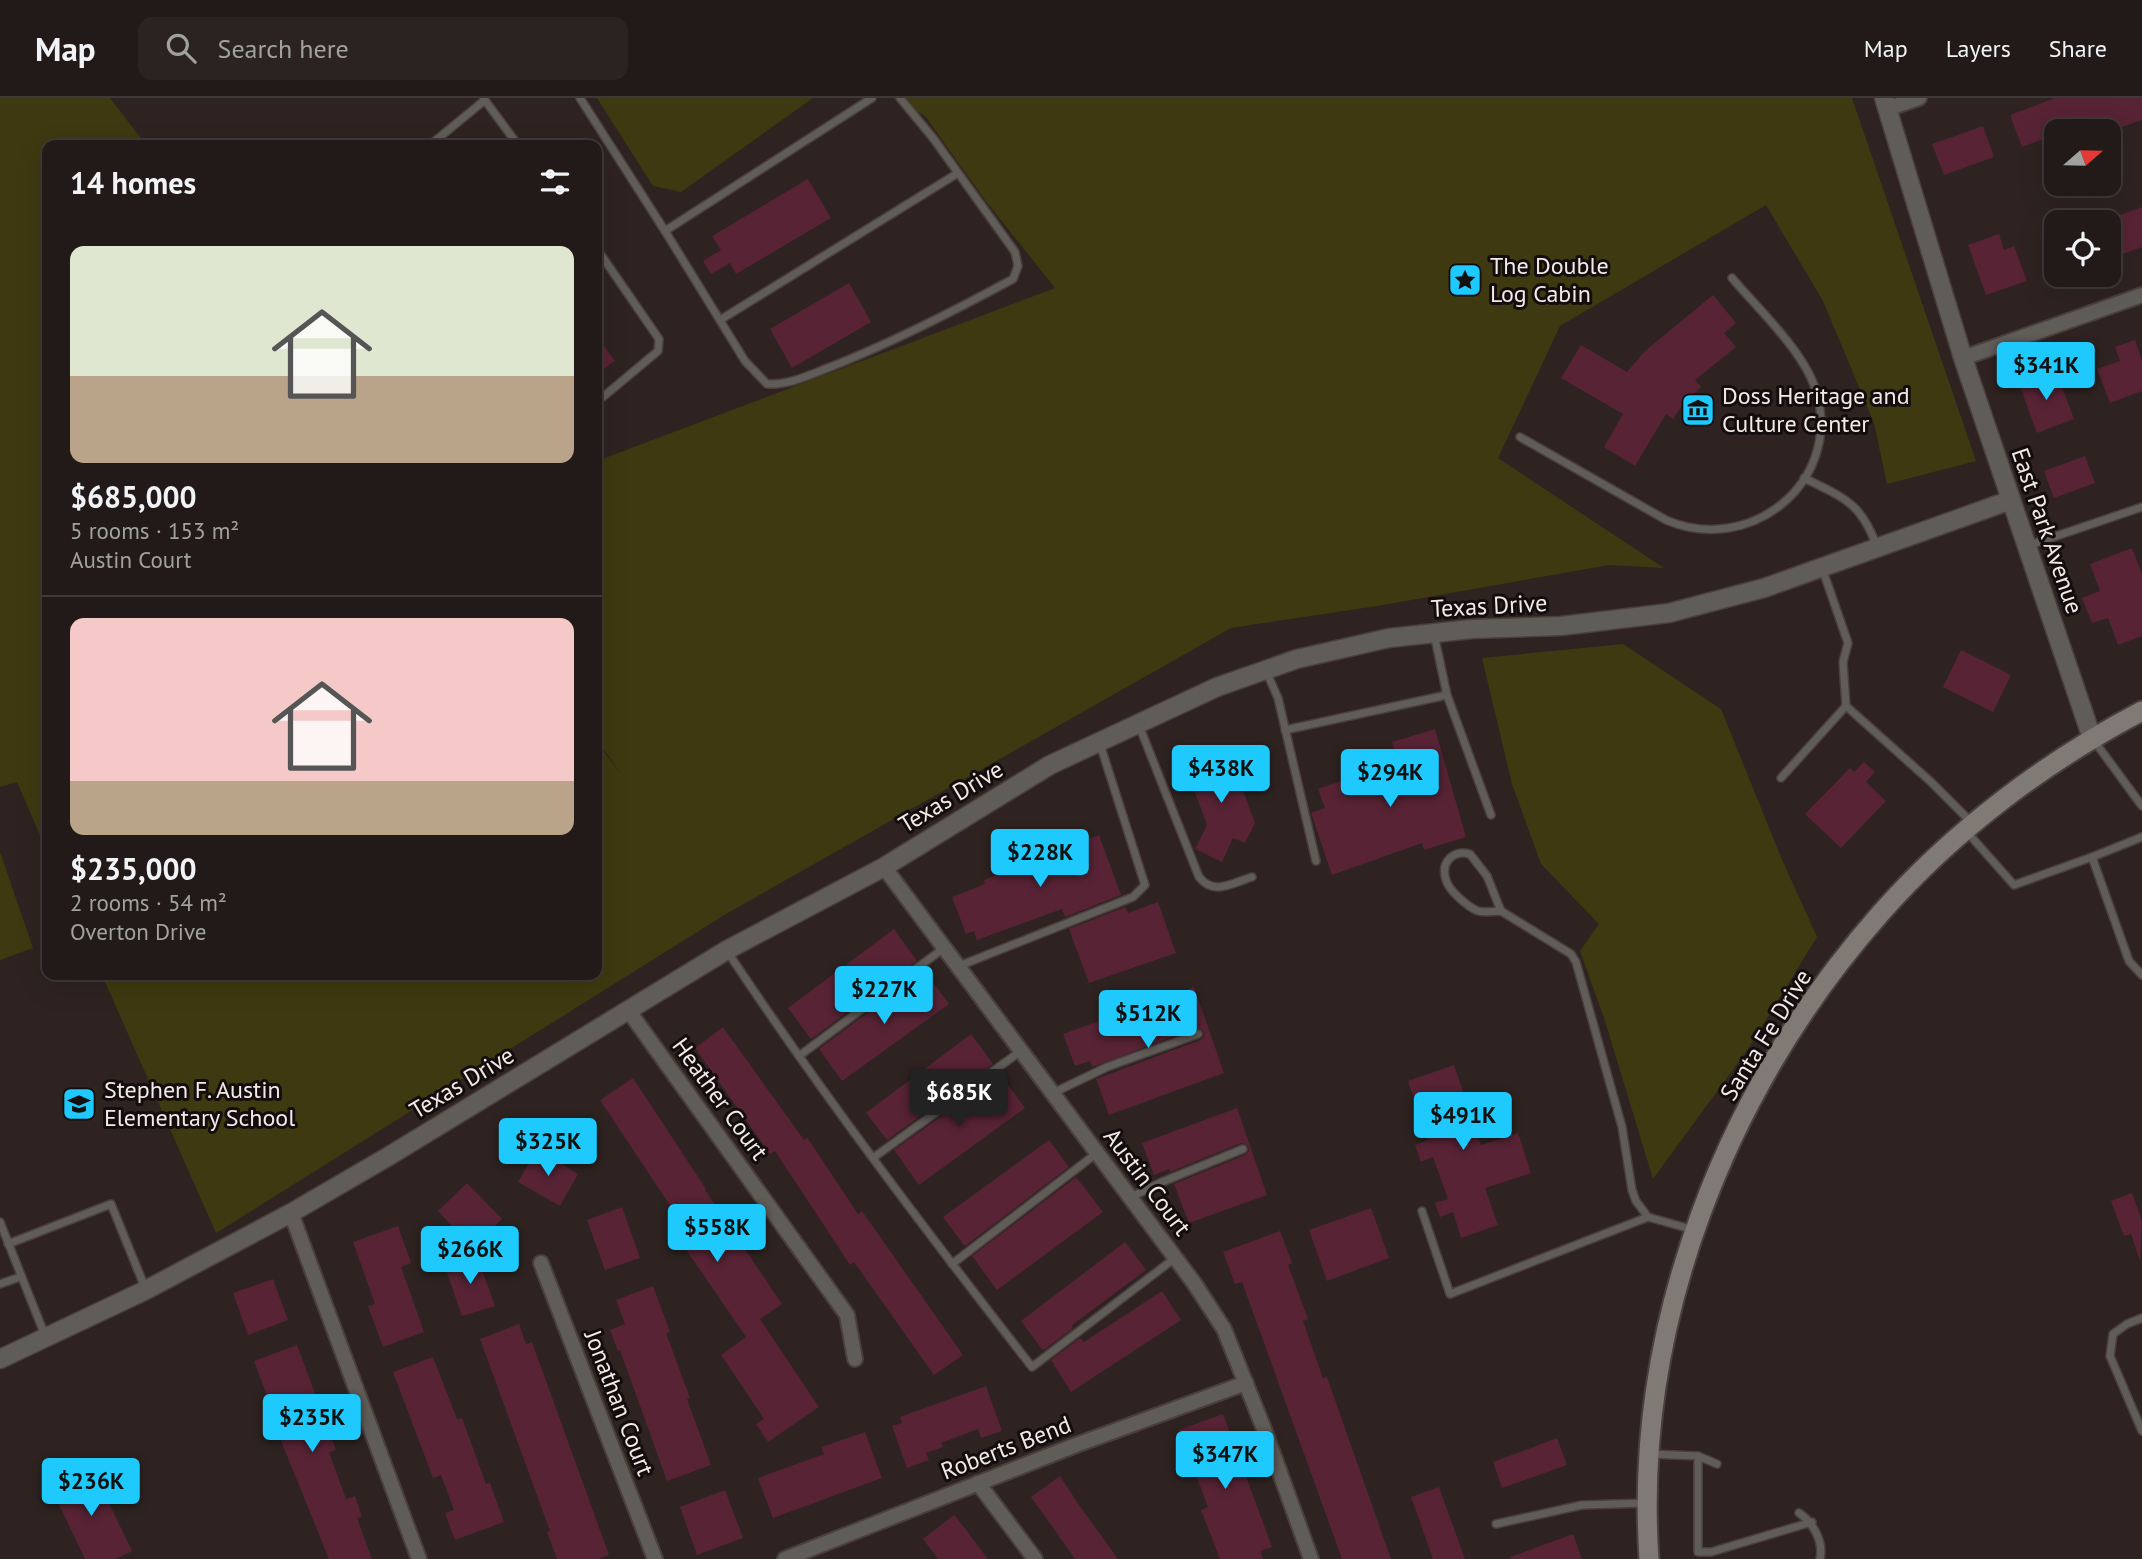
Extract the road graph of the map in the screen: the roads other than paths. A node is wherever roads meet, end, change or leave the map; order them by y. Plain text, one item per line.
1 (580, 98) edge
2 (872, 98) edge
3 (900, 98) edge
4 (1919, 98) edge
5 (484, 99) edge
6 (1885, 103) edge
7 (436, 140) edge
8 (515, 140) edge
9 (958, 173) junction
10 (665, 231) junction
11 (602, 256) edge
12 (1732, 278) dead end
13 (2142, 295) edge
14 (720, 320) junction
15 (1963, 358) junction
16 (602, 398) edge
17 (1520, 437) dead end
18 (1804, 478) junction
19 (2011, 500) junction
20 (2142, 507) edge
21 (2026, 546) junction
22 (1878, 547) junction
23 (1822, 567) junction
24 (1434, 633) junction
25 (1265, 670) junction
26 (1447, 695) junction
27 (1846, 706) junction
28 (2142, 711) edge
29 (1138, 722) junction
30 (1285, 730) junction
31 (2092, 738) junction
32 (1099, 740) junction
33 (1781, 778) dead end
34 (2142, 806) edge
35 (1491, 815) dead end
36 (1969, 827) junction
37 (2142, 837) edge
38 (2092, 857) junction
39 (1316, 861) dead end
40 (884, 867) junction
41 (1252, 877) dead end
42 (1501, 911) junction
43 (944, 948) junction
44 (727, 950) junction
45 (958, 967) junction
46 (2142, 975) edge
47 (628, 1010) junction
48 (1198, 1034) dead end
49 (1021, 1051) junction
50 (799, 1056) junction
51 (1053, 1093) junction
52 (1244, 1149) dead end
53 (1097, 1153) junction
54 (873, 1158) junction
55 (1130, 1198) junction
56 (1422, 1211) dead end
57 (291, 1213) junction
58 (1648, 1217) junction
59 (0, 1222) edge
60 (1695, 1230) junction
61 (8, 1244) junction
62 (1175, 1258) junction
63 (541, 1263) dead end
64 (952, 1264) junction
65 (20, 1276) junction
66 (0, 1284) edge
67 (146, 1290) junction
68 (2142, 1318) edge
69 (46, 1338) junction
70 (0, 1359) edge
71 (855, 1359) dead end
72 (1246, 1383) junction
73 (2142, 1431) edge
74 (1650, 1454) junction
75 (1698, 1456) junction
76 (1717, 1464) dead end
77 (978, 1483) junction
78 (1648, 1503) junction
79 (1799, 1513) dead end
80 (1812, 1522) junction
81 (1496, 1524) dead end
82 (1698, 1556) edge
83 (419, 1559) edge
84 (655, 1559) edge
85 (785, 1559) edge
86 (1035, 1559) edge
87 (1311, 1559) edge
88 (1648, 1559) edge
89 (1820, 1559) edge

1 - 10 lane
2 - 10 lane
3 - 9 lane
4 - 6 street
5 - 7 lane
5 - 8 lane
6 - 15 street, East Park Avenue
9 - 14 lane
9 - 14 lane
10 - 14 lane
11 - 16 lane
12 - 18 lane
13 - 15 street
15 - 19 street, East Park Avenue
17 - 18 lane
18 - 22 lane
19 - 21 street, East Park Avenue
19 - 22 street, Texas Drive
20 - 21 lane
21 - 31 street, East Park Avenue
22 - 23 street, Texas Drive
23 - 24 street, Texas Drive
23 - 27 lane
24 - 25 street, Texas Drive
24 - 26 lane
25 - 29 street, Texas Drive
25 - 30 lane
26 - 30 lane
26 - 35 lane
27 - 33 lane
27 - 36 lane
28 - 31 main road, Santa Fe Drive
29 - 32 street, Texas Drive
29 - 41 lane
30 - 39 lane
31 - 34 lane
31 - 36 main road, Santa Fe Drive
32 - 40 street, Texas Drive
32 - 45 lane
36 - 38 lane
36 - 60 main road, Santa Fe Drive
37 - 38 lane
38 - 46 lane
40 - 43 street, Austin Court
40 - 44 street, Texas Drive
42 - 42 lane
42 - 58 lane
43 - 45 street, Austin Court
43 - 50 lane
44 - 47 street, Texas Drive
44 - 50 lane
45 - 49 street, Austin Court
47 - 57 street, Texas Drive
47 - 71 street, Heather Court
48 - 51 lane
49 - 51 street, Austin Court
49 - 54 lane
50 - 54 lane
51 - 53 street, Austin Court
52 - 55 lane
53 - 55 street, Austin Court
53 - 64 lane
54 - 64 lane
55 - 62 street, Austin Court
56 - 58 lane
57 - 67 street, Texas Drive
57 - 83 street
58 - 60 lane
59 - 61 lane
60 - 74 main road, Santa Fe Drive
61 - 65 lane
61 - 67 lane
62 - 64 lane
62 - 72 street, Austin Court
63 - 84 street, Jonathan Court
65 - 66 lane
65 - 69 lane
67 - 69 street, Texas Drive
68 - 73 lane
69 - 70 street, Texas Drive
72 - 77 street, Roberts Bend
72 - 87 street, Austin Court
74 - 75 lane
74 - 78 main road, Santa Fe Drive
75 - 76 lane
75 - 82 lane
77 - 85 street, Roberts Bend
77 - 86 street
78 - 81 lane
78 - 88 main road, Santa Fe Drive
79 - 80 lane
80 - 82 lane
80 - 89 lane

